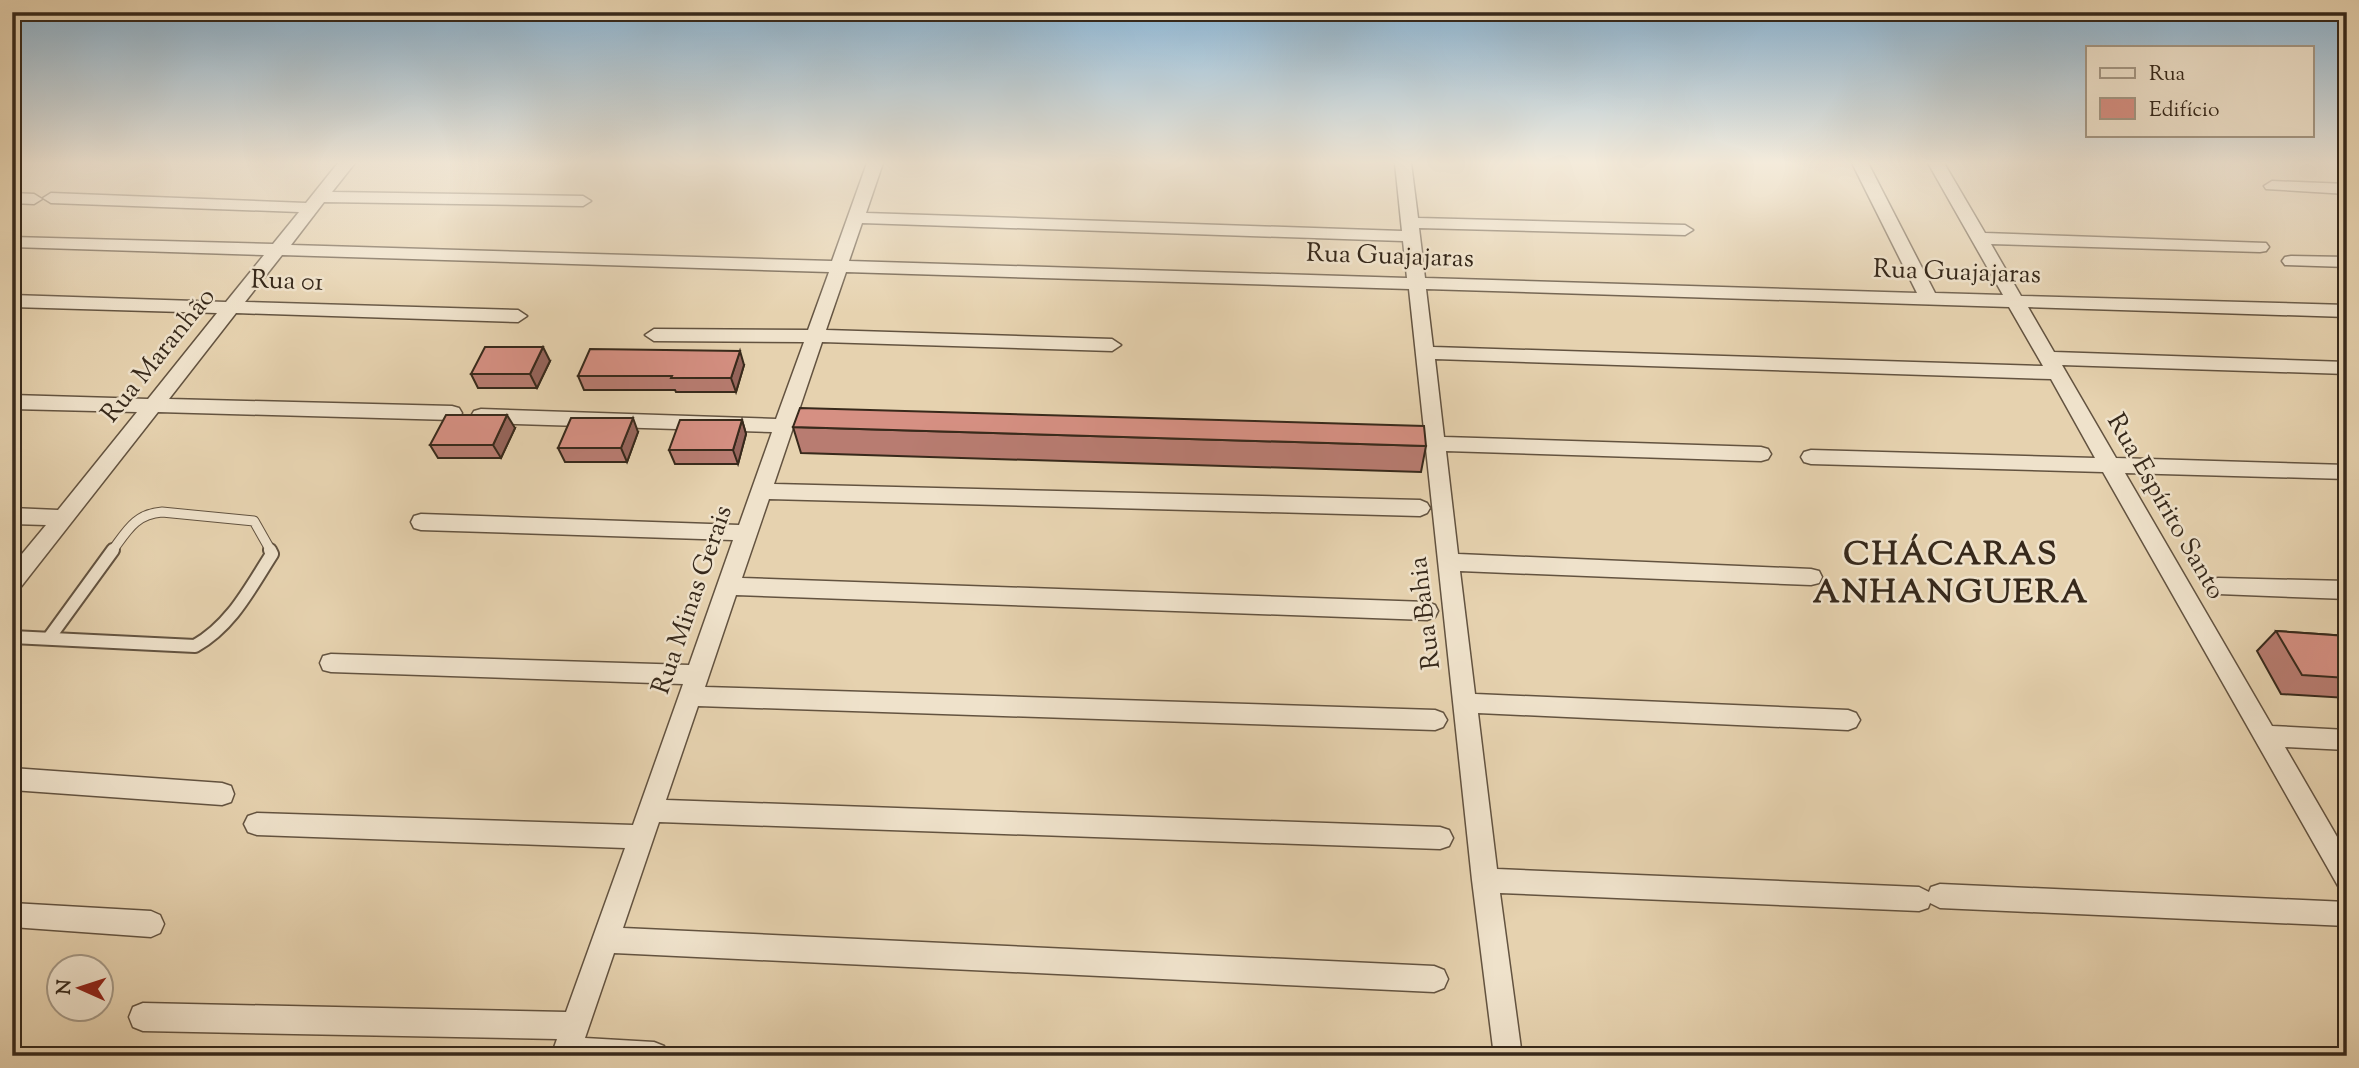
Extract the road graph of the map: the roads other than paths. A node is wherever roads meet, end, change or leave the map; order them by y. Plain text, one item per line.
1 (307, 213) edge
2 (858, 213) edge
3 (1409, 213) edge
4 (1885, 213) edge
5 (1964, 213) edge
6 (856, 218) junction
7 (1411, 229) junction
8 (1685, 230) dead end
9 (1978, 239) junction
10 (12, 242) edge
11 (2260, 247) dead end
12 (278, 250) junction
13 (2291, 261) dead end
14 (2347, 262) edge
15 (839, 266) junction
16 (1417, 285) junction
17 (1929, 299) junction
18 (12, 301) edge
19 (2014, 301) junction
20 (232, 307) junction
21 (2347, 311) edge
22 (517, 316) dead end
23 (654, 335) dead end
24 (815, 336) junction
25 (1112, 345) dead end
26 (1426, 353) junction
27 (2051, 365) junction
28 (2347, 368) edge
29 (12, 402) edge
30 (151, 408) junction
31 (452, 413) edge
32 (795, 415) junction
33 (481, 416) edge
34 (1436, 444) junction
35 (1761, 454) dead end
36 (1811, 457) dead end
37 (2110, 467) junction
38 (2347, 472) edge
39 (761, 491) junction
40 (1420, 508) dead end
41 (12, 516) edge
42 (63, 518) junction
43 (421, 522) dead end
44 (746, 533) junction
45 (1448, 562) junction
46 (1811, 577) dead end
47 (12, 582) edge
48 (728, 586) junction
49 (2218, 586) dead end
50 (2347, 590) edge
51 (1427, 611) dead end
52 (12, 637) edge
53 (49, 638) junction
54 (331, 663) dead end
55 (693, 685) junction
56 (1466, 703) junction
57 (1435, 720) dead end
58 (1848, 720) dead end
59 (2265, 736) junction
60 (2347, 740) edge
61 (12, 779) edge
62 (222, 794) dead end
63 (650, 811) junction
64 (257, 824) dead end
65 (641, 837) junction
66 (1440, 838) dead end
67 (2347, 878) edge
68 (1485, 880) junction
69 (2347, 914) edge
70 (12, 915) edge
71 (151, 924) dead end
72 (605, 940) junction
73 (1434, 979) dead end
74 (143, 1017) dead end
75 (569, 1044) edge
76 (654, 1056) edge
77 (1508, 1056) edge

1 - 12 street, Rua Maranhão
2 - 6 street, Rua Minas Gerais
3 - 7 street, Rua Bahia
4 - 17 street
5 - 9 street, Rua Espírito Santo
6 - 7 street
6 - 15 street, Rua Minas Gerais
7 - 8 street
7 - 16 street, Rua Bahia
9 - 11 street
9 - 19 street, Rua Espírito Santo
10 - 12 street, Rua Guajajaras
12 - 15 street, Rua Guajajaras
12 - 20 street, Rua Maranhão
13 - 14 street
15 - 16 street, Rua Guajajaras
15 - 24 street, Rua Minas Gerais
16 - 17 street, Rua Guajajaras
16 - 26 street, Rua Bahia
17 - 19 street, Rua Guajajaras
18 - 20 street, Rua 01
19 - 21 street, Rua Guajajaras
19 - 27 street, Rua Espírito Santo
20 - 22 street, Rua 01
20 - 30 street, Rua Maranhão
23 - 24 street
24 - 25 street
24 - 32 street, Rua Minas Gerais
26 - 27 street
26 - 34 street, Rua Bahia
27 - 28 street
27 - 37 street, Rua Espírito Santo
29 - 30 street
30 - 31 street
30 - 42 street, Rua Maranhão
32 - 33 street
32 - 39 street, Rua Minas Gerais
34 - 35 street
34 - 45 street, Rua Bahia
36 - 37 street
37 - 38 street
37 - 59 street, Rua Espírito Santo
39 - 40 street
39 - 44 street, Rua Minas Gerais
41 - 42 street
42 - 47 street, Rua Maranhão
43 - 44 street
44 - 48 street, Rua Minas Gerais
45 - 46 street
45 - 56 street, Rua Bahia
48 - 51 street
48 - 55 street, Rua Minas Gerais
49 - 50 street
52 - 53 lane
53 - 53 lane
54 - 55 street
55 - 57 street
55 - 63 street, Rua Minas Gerais
56 - 58 street
56 - 68 street, Rua Bahia
59 - 60 street
59 - 67 street, Rua Espírito Santo
61 - 62 street
63 - 65 street, Rua Minas Gerais
63 - 66 street
64 - 65 street
65 - 72 street, Rua Minas Gerais
68 - 69 street
68 - 77 street, Rua Bahia
70 - 71 street
72 - 73 street
72 - 75 street, Rua Minas Gerais
74 - 75 street
75 - 76 street

